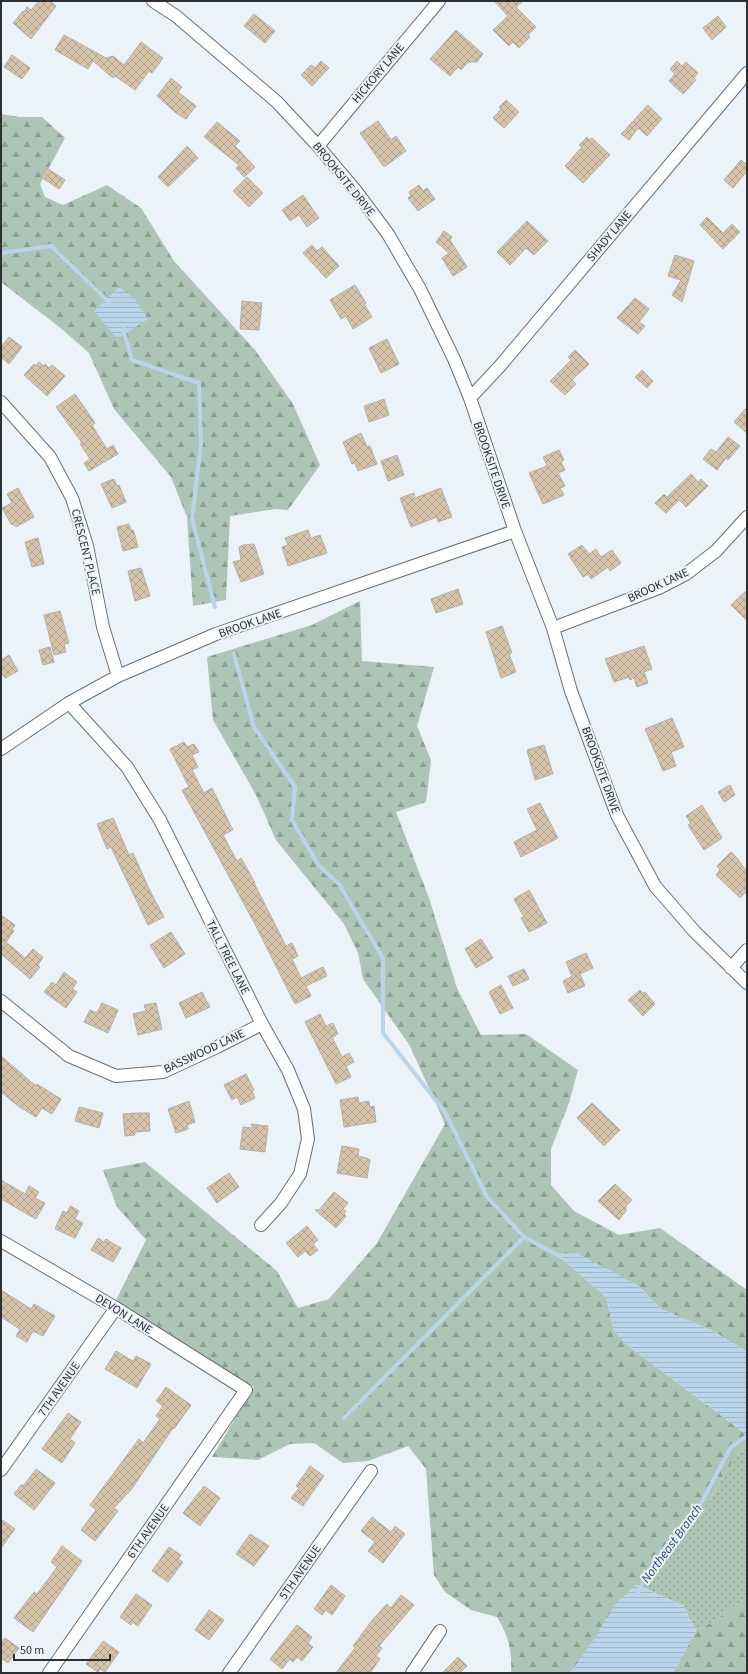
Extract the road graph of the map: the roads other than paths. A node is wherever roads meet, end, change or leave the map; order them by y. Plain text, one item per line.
1 (153, 1) edge
2 (439, 1) edge
3 (747, 73) edge
4 (318, 146) junction
5 (470, 398) junction
6 (1, 402) edge
7 (747, 517) edge
8 (515, 531) junction
9 (553, 628) junction
10 (118, 676) junction
11 (69, 704) junction
12 (1, 749) edge
13 (747, 950) edge
14 (731, 968) junction
15 (747, 983) edge
16 (1, 1001) edge
17 (262, 1024) junction
18 (260, 1225) dead end
19 (1, 1241) edge
20 (116, 1308) junction
21 (246, 1390) joint
22 (1, 1470) edge
23 (371, 1471) dead end
24 (440, 1630) dead end
25 (50, 1673) edge
26 (229, 1673) edge
27 (412, 1673) edge

1 - 4 street, BROOKSITE DRIVE
2 - 4 street, HICKORY LANE
3 - 5 street, SHADY LANE
4 - 5 street, BROOKSITE DRIVE
5 - 8 street, BROOKSITE DRIVE
6 - 10 street, CRESCENT PLACE
7 - 9 street, BROOK LANE
8 - 9 street, BROOKSITE DRIVE
8 - 10 street, BROOK LANE
9 - 14 street, BROOKSITE DRIVE
10 - 11 street, BROOK LANE
11 - 12 street, BROOK LANE
11 - 17 street, TALL TREE LANE
13 - 14 street
14 - 15 street, BROOKSITE DRIVE
16 - 17 street, BASSWOOD LANE
17 - 18 street, TALL TREE LANE
19 - 20 street, DEVON LANE
20 - 21 street, DEVON LANE
20 - 22 street, 7TH AVENUE
21 - 25 street, 6TH AVENUE
23 - 26 street, 5TH AVENUE
24 - 27 street

